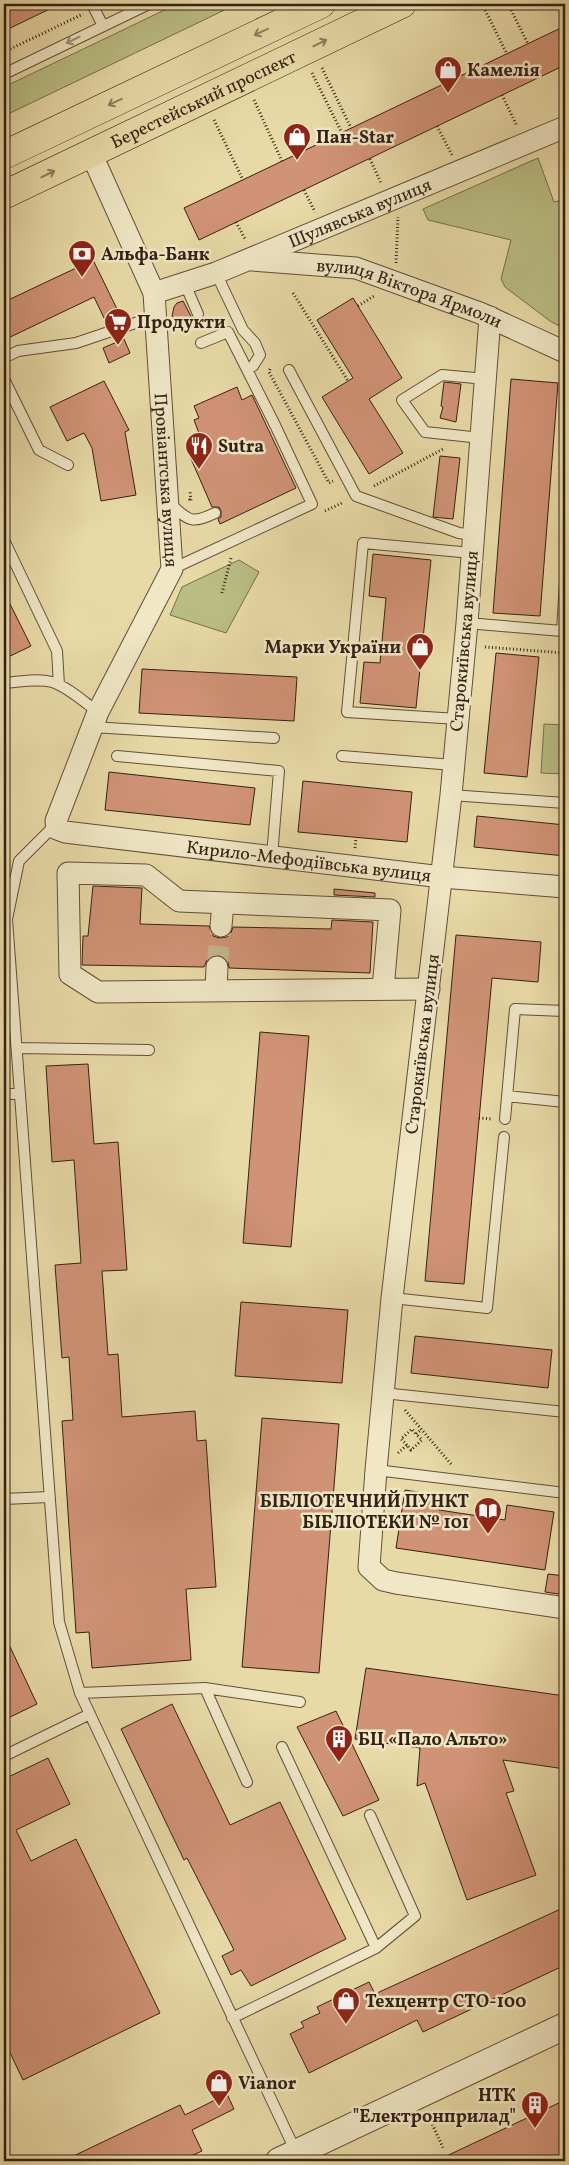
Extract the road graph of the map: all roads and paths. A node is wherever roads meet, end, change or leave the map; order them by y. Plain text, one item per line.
1 (149, 4) edge
2 (321, 4) edge
3 (402, 4) edge
4 (482, 4) edge
5 (508, 4) edge
6 (93, 6) edge
7 (103, 26) junction
8 (528, 44) dead end
9 (4, 52) edge
10 (507, 54) dead end
11 (320, 65) dead end
12 (311, 70) dead end
13 (4, 74) edge
14 (502, 95) dead end
15 (253, 98) dead end
16 (212, 117) dead end
17 (437, 126) dead end
18 (352, 128) dead end
19 (565, 128) edge
20 (342, 133) dead end
21 (525, 144) junction
22 (91, 153) junction
23 (4, 155) edge
24 (370, 159) dead end
25 (282, 161) dead end
26 (460, 171) junction
27 (243, 180) dead end
28 (4, 195) edge
29 (394, 199) junction
30 (248, 260) junction
31 (396, 269) dead end
32 (216, 273) junction
33 (185, 284) junction
34 (382, 291) dead end
35 (154, 293) junction
36 (293, 293) dead end
37 (358, 306) dead end
38 (198, 314) dead end
39 (156, 316) junction
40 (490, 318) junction
41 (201, 343) dead end
42 (565, 352) edge
43 (4, 358) edge
44 (271, 365) dead end
45 (254, 366) dead end
46 (289, 370) dead end
47 (4, 379) edge
48 (486, 379) junction
49 (348, 381) dead end
50 (474, 437) junction
51 (68, 465) dead end
52 (344, 475) junction
53 (356, 496) junction
54 (168, 502) junction
55 (215, 513) dead end
56 (322, 513) dead end
57 (4, 540) edge
58 (472, 544) junction
59 (231, 558) dead end
60 (172, 569) junction
61 (565, 582) edge
62 (222, 594) dead end
63 (467, 623) junction
64 (482, 647) dead end
65 (565, 652) edge
66 (4, 683) edge
67 (59, 685) junction
68 (458, 719) junction
69 (95, 720) junction
70 (274, 738) dead end
71 (117, 756) dead end
72 (342, 756) dead end
73 (453, 765) junction
74 (451, 795) junction
75 (565, 803) edge
76 (55, 825) junction
77 (272, 856) junction
78 (442, 876) junction
79 (565, 887) edge
80 (223, 904) junction
81 (221, 926) tunnel mouth
82 (218, 967) tunnel mouth
83 (383, 989) junction
84 (429, 989) junction
85 (216, 990) junction
86 (565, 1008) edge
87 (17, 1048) junction
88 (148, 1050) dead end
89 (4, 1094) edge
90 (20, 1094) junction
91 (507, 1096) junction
92 (565, 1102) edge
93 (505, 1119) dead end
94 (504, 1138) dead end
95 (392, 1298) junction
96 (387, 1394) junction
97 (565, 1412) edge
98 (421, 1430) junction
99 (416, 1434) junction
100 (407, 1445) junction
101 (377, 1470) junction
102 (466, 1482) junction
103 (565, 1493) edge
104 (49, 1497) junction
105 (4, 1499) edge
106 (565, 1608) edge
107 (204, 1688) junction
108 (80, 1693) junction
109 (300, 1702) dead end
110 (90, 1714) junction
111 (282, 1747) dead end
112 (4, 1756) edge
113 (246, 1782) dead end
114 (370, 1815) dead end
115 (376, 1948) junction
116 (232, 2018) junction
117 (565, 2026) edge
118 (428, 2114) dead end
119 (444, 2150) dead end
120 (288, 2157) edge

1 - 7 lane
2 -> 23 main road, Берестейський проспект
22 -> 3 main road, Берестейський проспект
4 - 10 path
5 - 8 path
6 - 7 lane
6 - 9 path
7 -> 13 lane
11 - 18 path
12 - 20 path
14 - 21 path
15 - 25 path
16 - 27 path
17 - 26 path
19 - 21 street, Шулявська вулиця
21 - 26 street, Шулявська вулиця
28 -> 22 main road, Берестейський проспект
22 - 35 street, Провіантська вулиця
24 - 29 path
26 - 29 street, Шулявська вулиця
29 - 30 street, Шулявська вулиця
29 - 31 path
30 - 32 street, Шулявська вулиця
30 - 40 street, вулиця Віктора Ярмоли
32 - 33 street, Шулявська вулиця
32 - 45 lane
33 - 35 street, Шулявська вулиця
33 - 38 lane
34 - 37 path
35 - 39 street, Провіантська вулиця
36 - 49 path
39 - 43 lane
39 - 54 street, Провіантська вулиця
40 - 42 street, вулиця Віктора Ярмоли
40 - 48 street, Старокиївська вулиця
41 - 60 lane
44 - 52 path
46 - 52 lane
47 - 51 lane
48 - 50 street, Старокиївська вулиця
48 - 50 lane
50 - 53 path
50 - 58 street, Старокиївська вулиця
52 - 53 lane
53 - 56 path
53 - 58 lane
54 - 55 lane
54 - 60 street, Провіантська вулиця
57 - 67 lane
58 - 63 street, Старокиївська вулиця
58 - 68 lane
59 - 62 path
60 - 69 street, Провіантська вулиця
61 - 63 lane
63 - 68 street, Старокиївська вулиця
64 - 65 path
66 - 67 lane
67 - 69 lane
68 - 73 street, Старокиївська вулиця
69 - 70 lane
69 - 76 street, Провіантська вулиця
71 - 77 lane
72 - 73 lane
73 - 74 street, Старокиївська вулиця
74 - 75 lane
74 - 78 street, Старокиївська вулиця
76 - 77 street, Кирило-Мефодіївська вулиця
76 - 87 lane
77 - 78 street, Кирило-Мефодіївська вулиця
78 - 79 street, Кирило-Мефодіївська вулиця
78 - 84 street, Старокиївська вулиця
80 - 81 street
80 - 83 street
80 - 85 street
82 - 85 street
83 - 84 street
83 - 85 street
84 - 95 street, Старокиївська вулиця
86 - 91 lane
87 - 88 lane
87 - 90 lane
89 - 90 lane
90 - 104 lane
91 - 92 lane
91 - 93 lane
94 - 95 lane
95 - 96 street, Старокиївська вулиця
96 - 97 lane
96 - 98 path
96 - 101 street, Старокиївська вулиця
98 - 99 path
98 - 102 path
99 - 100 path
99 - 100 path
100 - 101 path
101 - 102 lane
101 - 106 street, Старокиївська вулиця
102 - 103 lane
104 - 105 lane
104 - 108 lane
107 - 108 lane
107 - 109 lane
107 - 113 lane
108 - 110 lane
110 - 112 lane
110 - 116 lane
111 - 115 lane
114 - 115 lane
115 - 116 lane
116 - 120 lane
117 - 120 street
118 - 119 path

